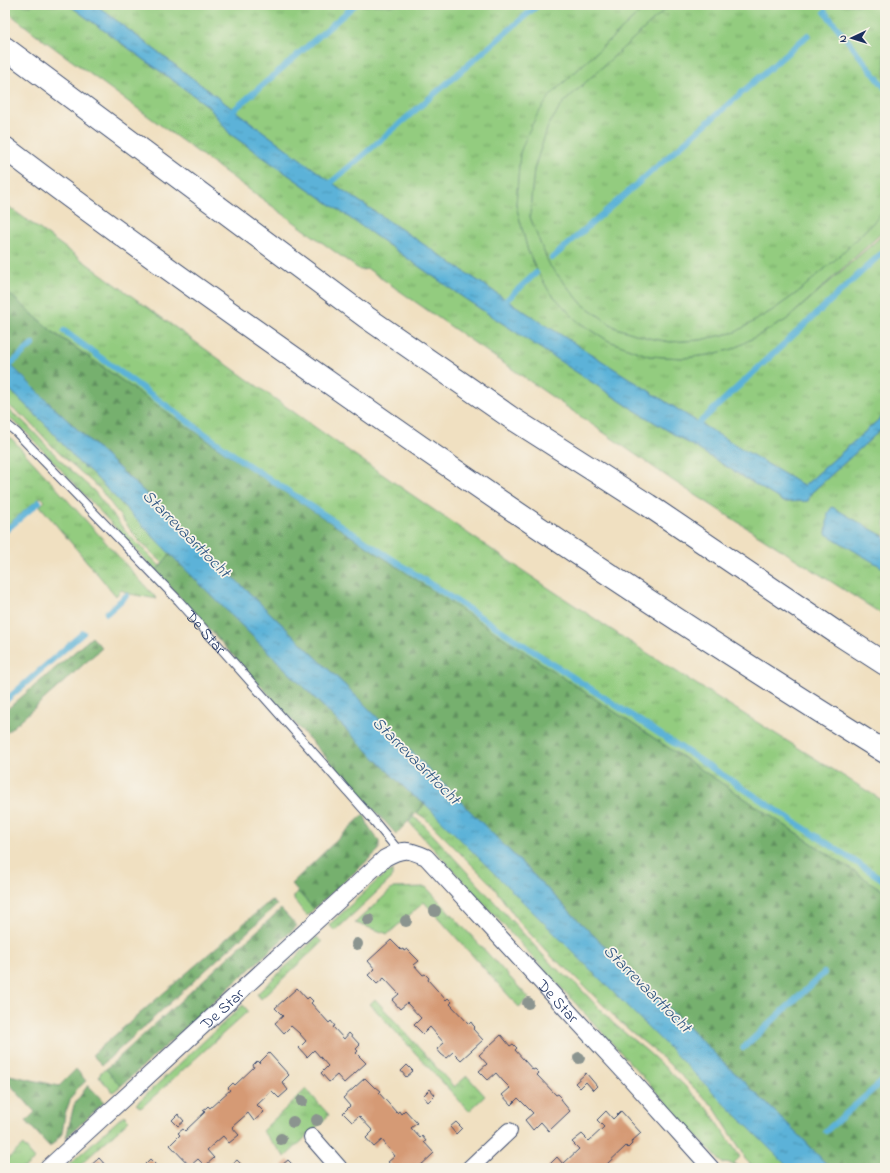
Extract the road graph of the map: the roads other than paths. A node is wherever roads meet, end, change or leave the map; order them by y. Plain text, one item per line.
1 (5, 48) edge
2 (5, 148) edge
3 (5, 423) edge
4 (885, 664) edge
5 (885, 752) edge
6 (398, 850) junction
7 (509, 1131) dead end
8 (312, 1137) dead end
9 (48, 1168) edge
10 (339, 1168) edge
11 (470, 1168) edge
12 (711, 1168) edge

1 - 4 highway
2 - 5 highway
3 - 6 lane, De Star
6 - 9 street, De Star
6 - 12 street, De Star
7 - 11 street
8 - 10 street

